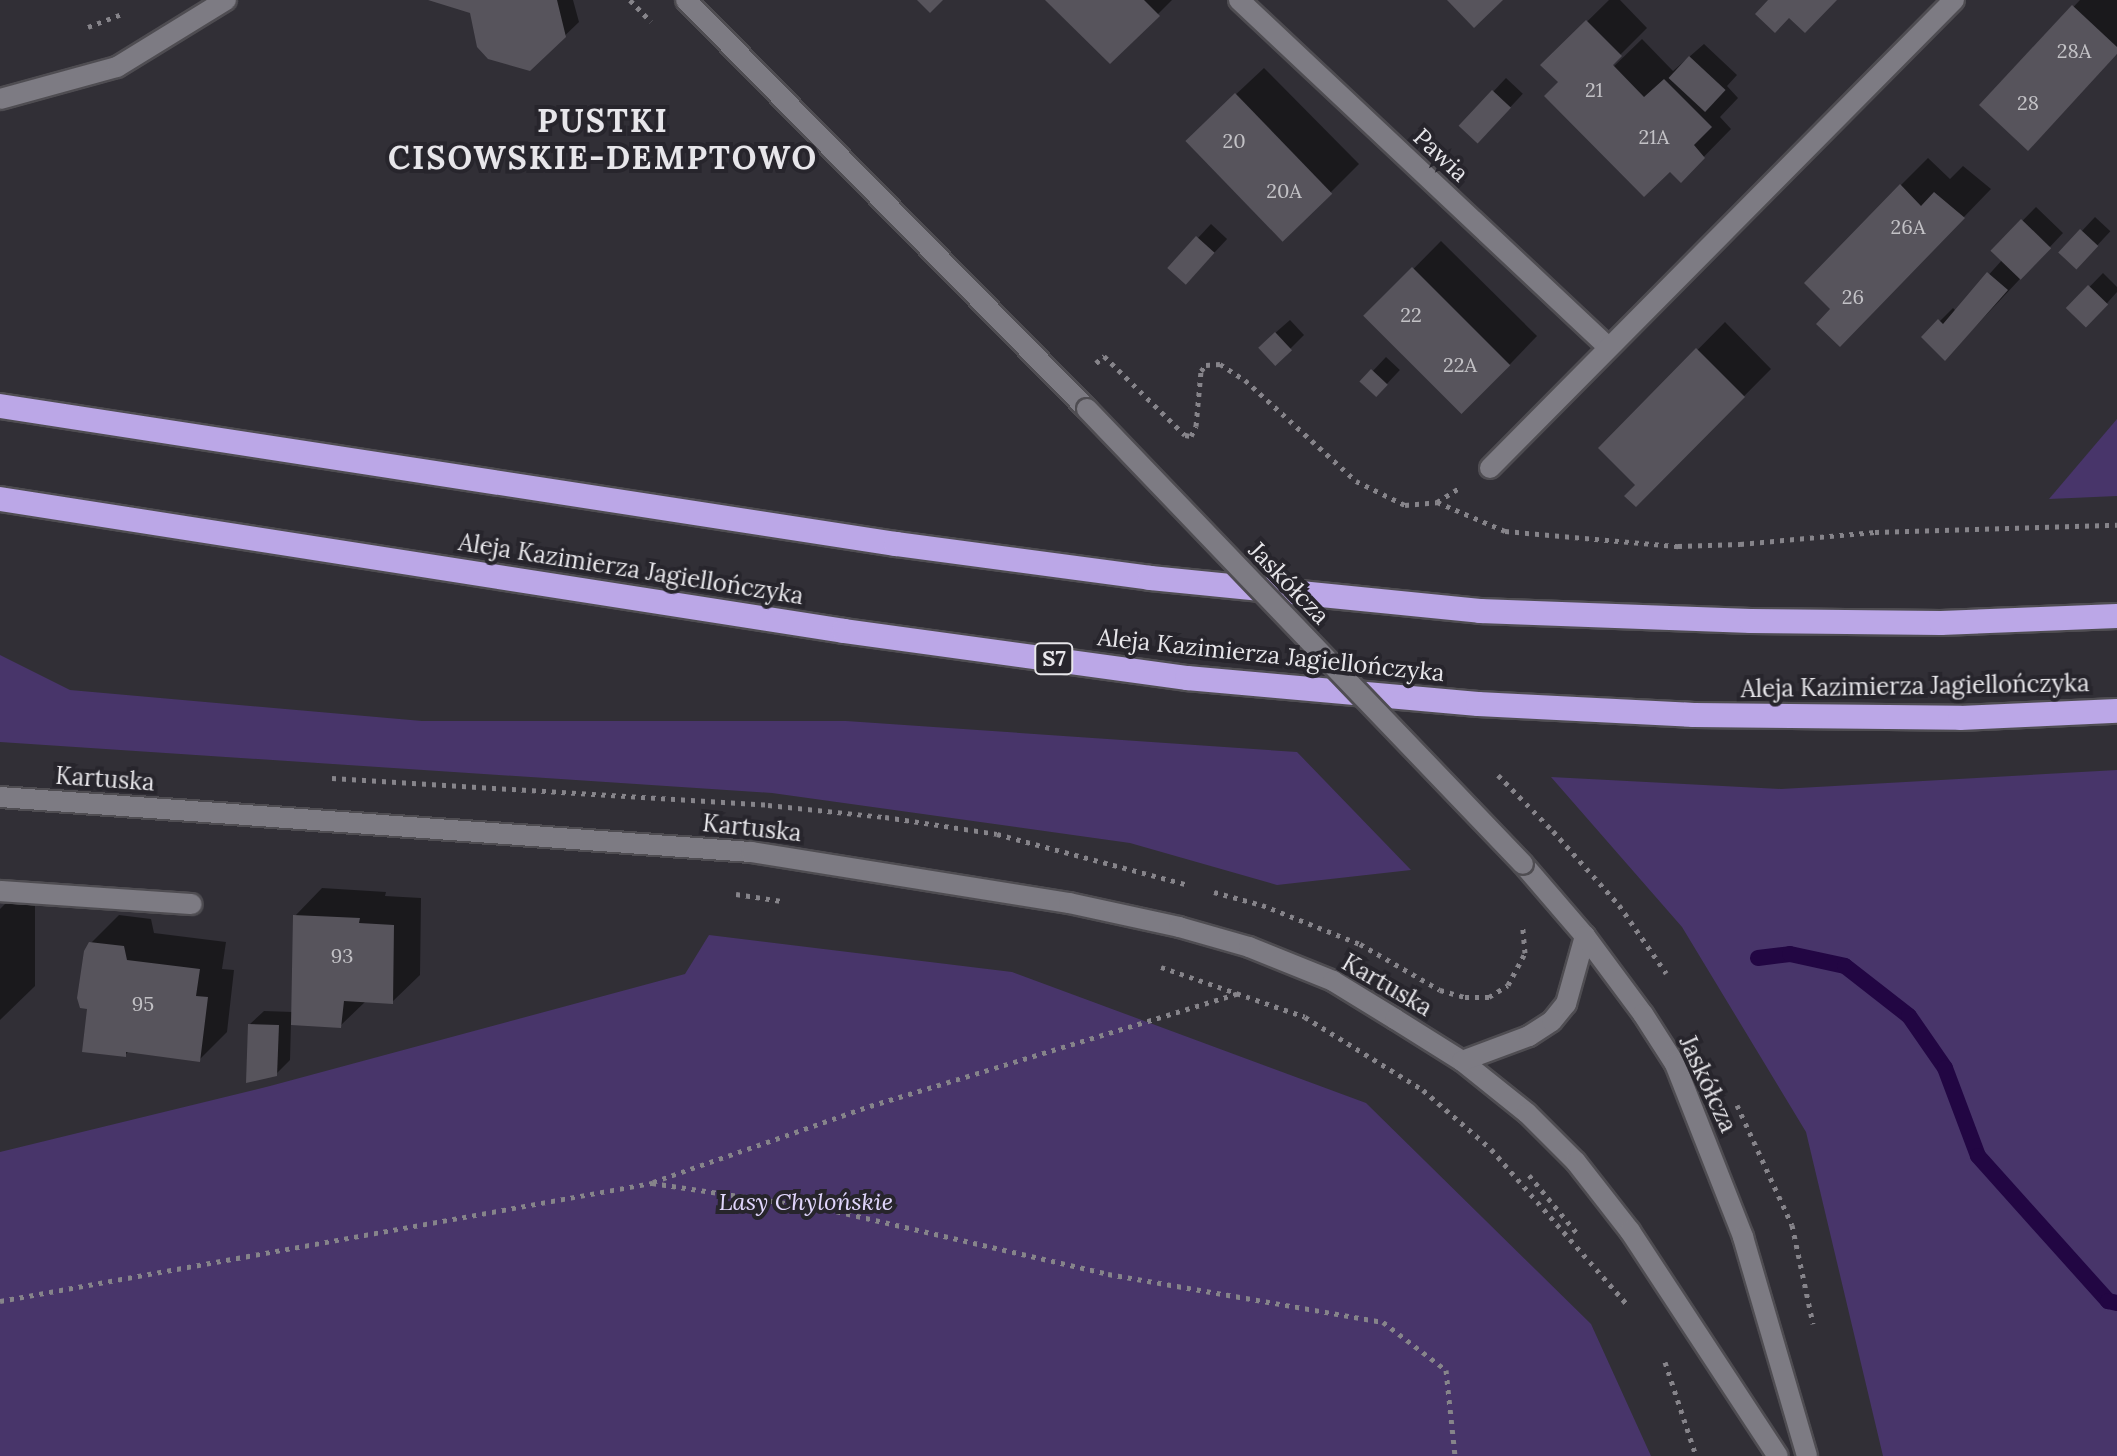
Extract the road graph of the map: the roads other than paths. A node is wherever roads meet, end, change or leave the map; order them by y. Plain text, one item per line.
1 (226, 0) edge
2 (686, 0) edge
3 (1239, 0) edge
4 (1954, 0) edge
5 (0, 99) edge
6 (1608, 347) junction
7 (0, 406) edge
8 (1490, 468) road end
9 (0, 499) edge
10 (2117, 616) edge
11 (2117, 711) edge
12 (0, 797) edge
13 (0, 891) edge
14 (192, 904) dead end
15 (1585, 936) junction
16 (1462, 1061) junction
17 (1778, 1456) edge
18 (1807, 1456) edge

1 - 5 street
2 - 15 street, Jaskółcza, bridge
3 - 6 street, Pawia
4 - 6 street
6 - 8 street
7 - 10 highway
9 - 11 highway, Aleja Kazimierza Jagiellończyka / S7
12 - 16 street, Kartuska
13 - 14 street
15 - 16 street
15 - 18 street, Jaskółcza
16 - 17 street, Kartuska

